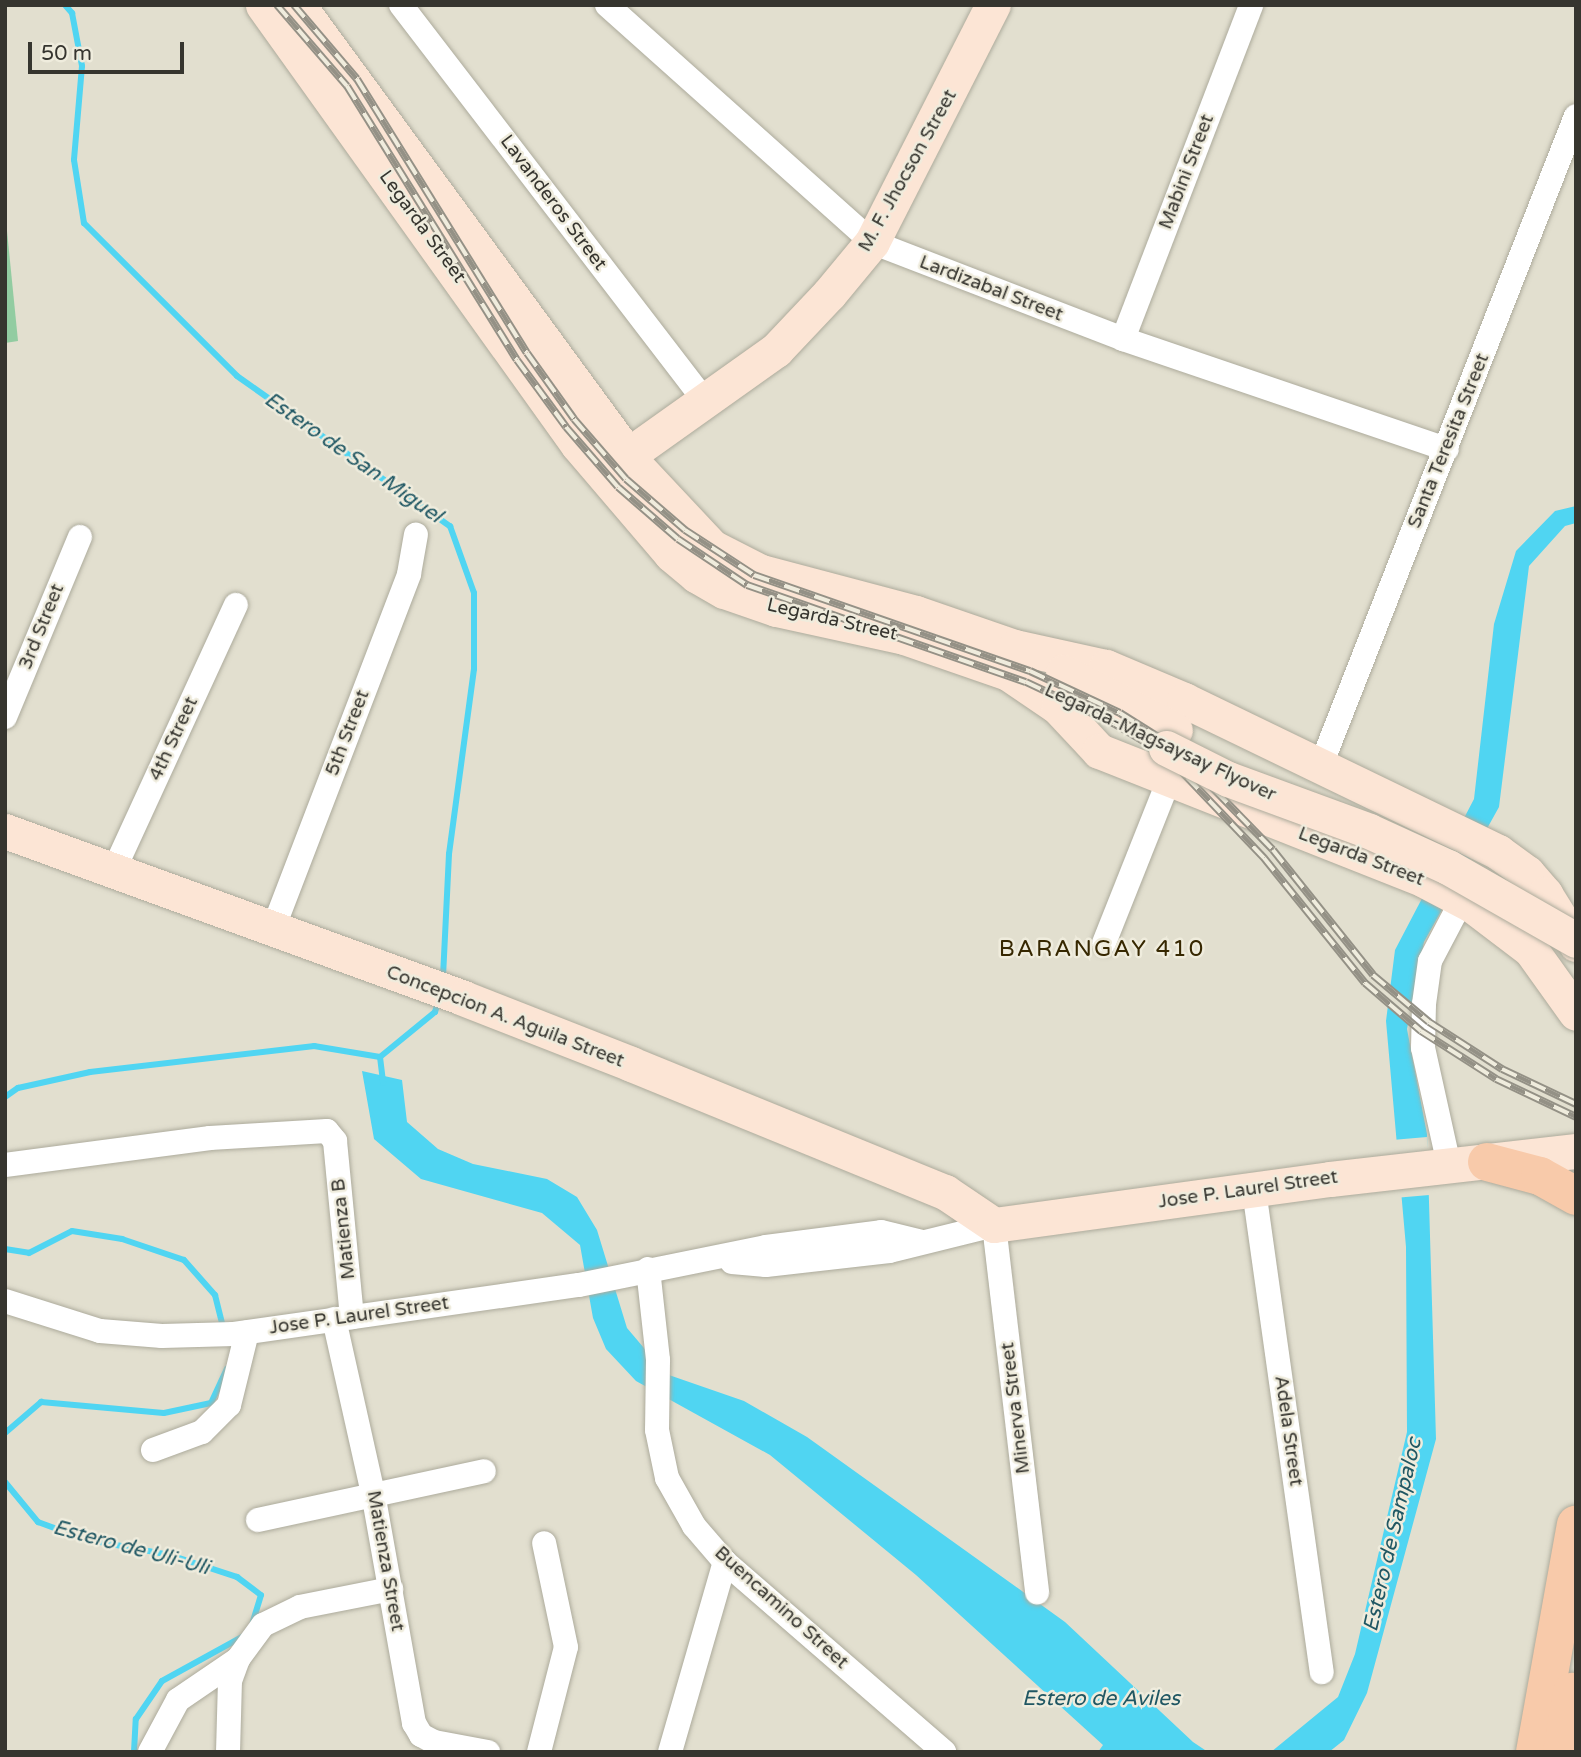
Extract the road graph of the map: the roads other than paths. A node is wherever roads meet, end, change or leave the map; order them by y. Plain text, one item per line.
1 (263, 5) edge
2 (298, 5) edge
3 (401, 5) edge
4 (607, 5) edge
5 (993, 5) edge
6 (1251, 5) edge
7 (1576, 116) edge
8 (872, 242) junction
9 (1123, 339) junction
10 (704, 400) junction
11 (1447, 449) junction
12 (615, 465) junction
13 (416, 535) dead end
14 (80, 537) dead end
15 (236, 605) dead end
16 (1011, 660) junction
17 (5, 717) edge
18 (1171, 752) junction
19 (1321, 765) junction
20 (5, 831) edge
21 (1477, 841) junction
22 (113, 872) junction
23 (1453, 895) junction
24 (273, 929) junction
25 (1573, 929) edge
26 (1104, 943) dead end
27 (1576, 1013) edge
28 (1576, 1128) edge
29 (1576, 1151) edge
30 (1539, 1156) junction
31 (1487, 1162) junction
32 (5, 1165) edge
33 (1426, 1169) junction
34 (1254, 1190) junction
35 (1576, 1196) edge
36 (994, 1225) junction
37 (643, 1270) junction
38 (5, 1301) edge
39 (343, 1318) junction
40 (240, 1333) junction
41 (153, 1450) dead end
42 (484, 1471) dead end
43 (373, 1493) junction
44 (258, 1520) dead end
45 (1576, 1525) edge
46 (544, 1543) dead end
47 (725, 1562) junction
48 (391, 1589) junction
49 (1037, 1592) dead end
50 (238, 1658) junction
51 (1576, 1666) edge
52 (1322, 1672) dead end
53 (150, 1752) edge
54 (228, 1752) edge
55 (488, 1752) edge
56 (539, 1752) edge
57 (670, 1752) edge
58 (944, 1752) edge
59 (1535, 1752) edge
60 (1562, 1752) edge

1 - 12 main road, Legarda Street
2 - 12 main road, Legarda Street
3 - 10 street, Lavanderos Street
4 - 8 street, Lardizabal Street
5 - 8 main road, M. F. Jhocson Street
6 - 9 street, Mabini Street
7 - 11 street, Santa Teresita Street
8 - 9 street, Lardizabal Street
8 - 10 main road, M. F. Jhocson Street
9 - 11 street, Lardizabal Street
10 - 12 main road, M. F. Jhocson Street
11 - 19 street, Santa Teresita Street
12 - 16 main road, Legarda Street
13 - 24 street, 5th Street
14 - 17 street, 3rd Street
15 - 22 street, 4th Street
16 - 18 main road, Legarda-Magsaysay Flyover
16 - 19 main road, Legarda Street
18 - 23 main road, Legarda Street
18 - 25 main road, Legarda-Magsaysay Flyover, bridge
18 - 26 street
19 - 21 main road, Legarda Street
20 - 22 main road, Concepcion A. Aguila Street
21 - 23 main road
21 - 25 main road, Legarda Street
22 - 24 main road, Concepcion A. Aguila Street
23 - 27 main road, Legarda Street
23 - 33 street
24 - 36 main road, Concepcion A. Aguila Street
28 - 30 main road
29 - 30 main road, Jose P. Laurel Street
30 - 31 main road, Jose P. Laurel Street
31 - 33 main road, Jose P. Laurel Street
31 - 35 main road
32 - 39 street, Matienza B
33 - 34 main road, Jose P. Laurel Street
34 - 36 main road, Jose P. Laurel Street
34 - 52 street, Adela Street
36 - 37 street, Jose P. Laurel Street
36 - 49 street, Minerva Street
37 - 39 street, Jose P. Laurel Street
37 - 47 street, Buencamino Street
38 - 40 street, Jose P. Laurel Street
39 - 40 street, Jose P. Laurel Street
39 - 43 street, Matienza Street
40 - 41 street
42 - 43 street
43 - 44 street
43 - 48 street, Matienza Street
45 - 59 main road
46 - 56 street
47 - 57 street
47 - 58 street, Buencamino Street
48 - 50 street
48 - 55 street, Matienza Street
50 - 53 street
50 - 54 street
51 - 60 main road

